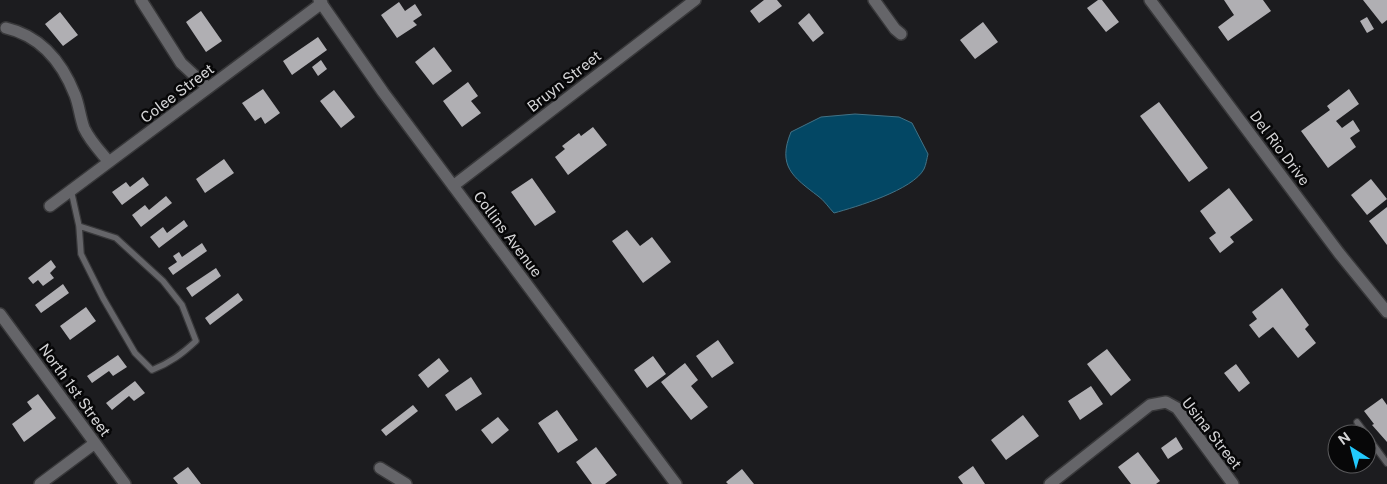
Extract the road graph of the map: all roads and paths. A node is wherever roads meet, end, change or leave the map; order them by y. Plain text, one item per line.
1 (141, 0) edge
2 (695, 0) edge
3 (874, 0) edge
4 (1150, 0) edge
5 (320, 2) edge
6 (6, 28) dead end
7 (902, 34) dead end
8 (208, 88) junction
9 (109, 162) junction
10 (453, 186) junction
11 (71, 190) junction
12 (50, 206) dead end
13 (79, 226) junction
14 (1387, 312) edge
15 (0, 314) edge
16 (95, 443) junction
17 (1377, 450) edge
18 (1387, 463) edge
19 (380, 468) dead end
20 (40, 484) edge
21 (125, 484) edge
22 (406, 484) edge
23 (676, 484) edge
24 (1050, 484) edge
25 (1233, 484) edge

1 - 8 street
2 - 10 street, Bruyn Street
3 - 7 street
4 - 14 street, Del Rio Drive
5 - 8 street, Colee Street
5 - 10 street, Collins Avenue
6 - 9 street
8 - 9 street, Colee Street
9 - 11 street, Colee Street
10 - 23 street, Collins Avenue
11 - 12 street, Colee Street
11 - 13 lane
13 - 13 lane
15 - 16 street, North 1st Street
16 - 20 street
16 - 21 street, North 1st Street
17 - 18 lane
19 - 22 street
24 - 25 street, Usina Street

